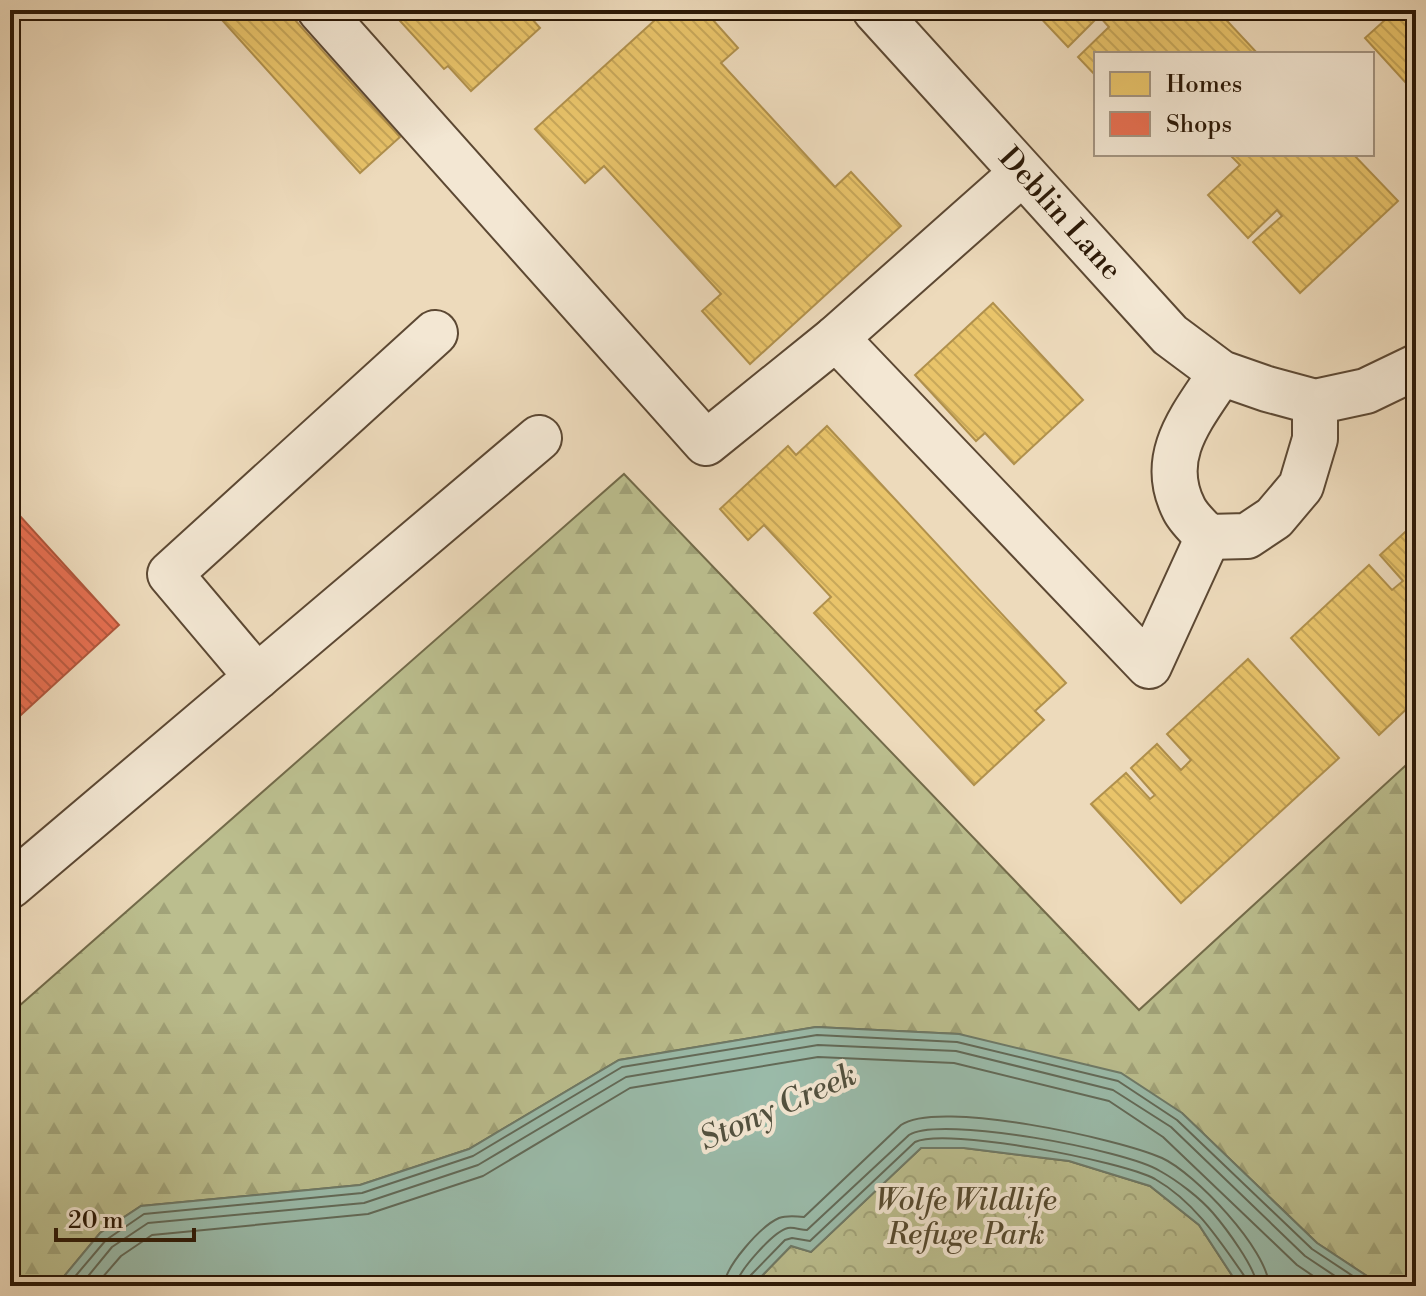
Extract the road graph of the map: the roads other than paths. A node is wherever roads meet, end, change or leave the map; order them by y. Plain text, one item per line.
1 (320, 10) edge
2 (875, 10) edge
3 (1022, 173) junction
4 (435, 333) dead end
5 (836, 338) junction
6 (1416, 367) edge
7 (1221, 373) junction
8 (1315, 402) junction
9 (539, 438) dead end
10 (1208, 537) junction
11 (257, 677) junction
12 (10, 886) edge

1 - 5 street
2 - 3 street, Deblin Lane
3 - 5 street
3 - 7 street, Deblin Lane
4 - 11 street
5 - 10 street
6 - 8 street
7 - 8 street, Deblin Lane
7 - 10 street
8 - 10 street
9 - 11 street
11 - 12 street

